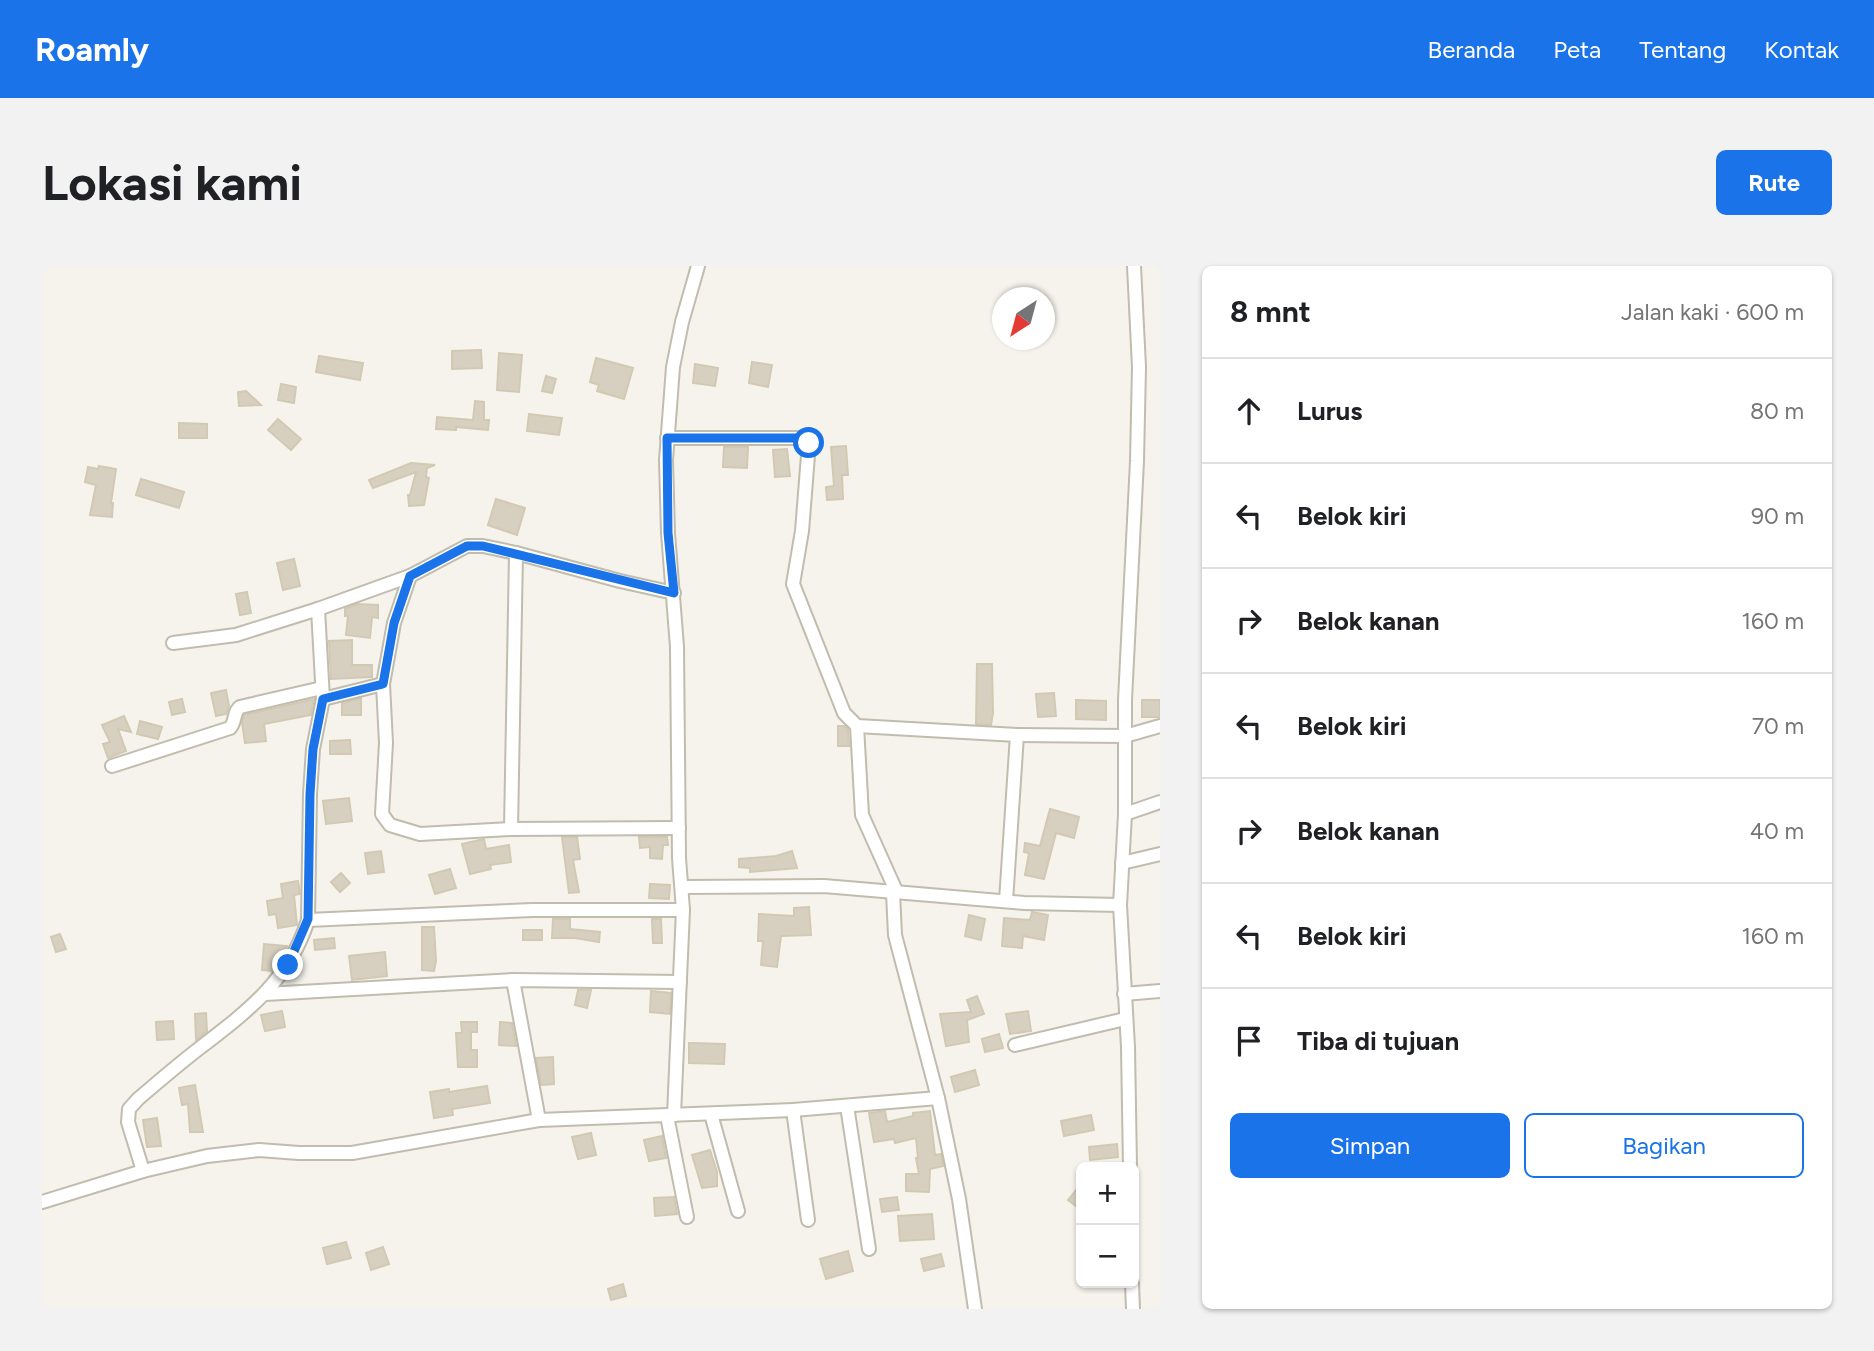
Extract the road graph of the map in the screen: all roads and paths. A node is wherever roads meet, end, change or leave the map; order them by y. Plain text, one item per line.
1 (698, 266) edge
2 (1133, 266) edge
3 (667, 438) junction
4 (516, 553) junction
5 (410, 576) junction
6 (674, 593) junction
7 (318, 608) junction
8 (173, 643) dead end
9 (383, 684) junction
10 (323, 693) junction
11 (857, 726) junction
12 (1160, 726) edge
13 (1017, 735) junction
14 (1125, 736) junction
15 (112, 766) dead end
16 (1160, 802) edge
17 (1125, 814) junction
18 (679, 828) junction
19 (511, 829) junction
20 (1160, 854) edge
21 (1122, 863) junction
22 (682, 887) junction
23 (895, 893) junction
24 (1006, 901) junction
25 (1120, 905) junction
26 (683, 910) junction
27 (308, 919) junction
28 (513, 980) junction
29 (680, 982) junction
30 (1160, 991) edge
31 (265, 994) junction
32 (1124, 994) junction
33 (1125, 1019) junction
34 (1015, 1045) dead end
35 (938, 1098) junction
36 (847, 1105) junction
37 (793, 1110) junction
38 (710, 1114) junction
39 (670, 1116) junction
40 (539, 1120) junction
41 (1130, 1162) edge
42 (144, 1171) junction
43 (42, 1202) edge
44 (738, 1211) dead end
45 (687, 1217) dead end
46 (808, 1220) dead end
47 (869, 1249) dead end
48 (1132, 1288) edge
49 (975, 1309) edge
50 (1133, 1309) edge

1 - 3 street
2 - 14 street
3 - 6 street
3 - 11 street
4 - 5 street
4 - 6 street
4 - 19 street
5 - 7 street
5 - 9 street
6 - 18 street
7 - 8 street
7 - 10 street
9 - 10 street
9 - 19 street
10 - 15 street
10 - 27 street
11 - 13 street
11 - 23 street
12 - 14 street
13 - 14 street
13 - 24 street
14 - 17 street
16 - 17 street
17 - 21 street
18 - 19 street
18 - 22 street
20 - 21 street
21 - 25 street
22 - 23 street
22 - 26 street
23 - 24 street
23 - 35 street
24 - 25 street
25 - 32 street
26 - 27 street
26 - 29 street
27 - 31 street
28 - 29 street
28 - 31 street
28 - 40 street
29 - 39 street
30 - 32 street
31 - 42 street
32 - 33 street
33 - 34 street
33 - 41 street
35 - 36 street
35 - 49 street
36 - 37 street
36 - 47 street
37 - 38 street
37 - 46 street
38 - 39 street
38 - 44 street
39 - 40 street
39 - 45 street
40 - 42 street
42 - 43 street
48 - 50 street

